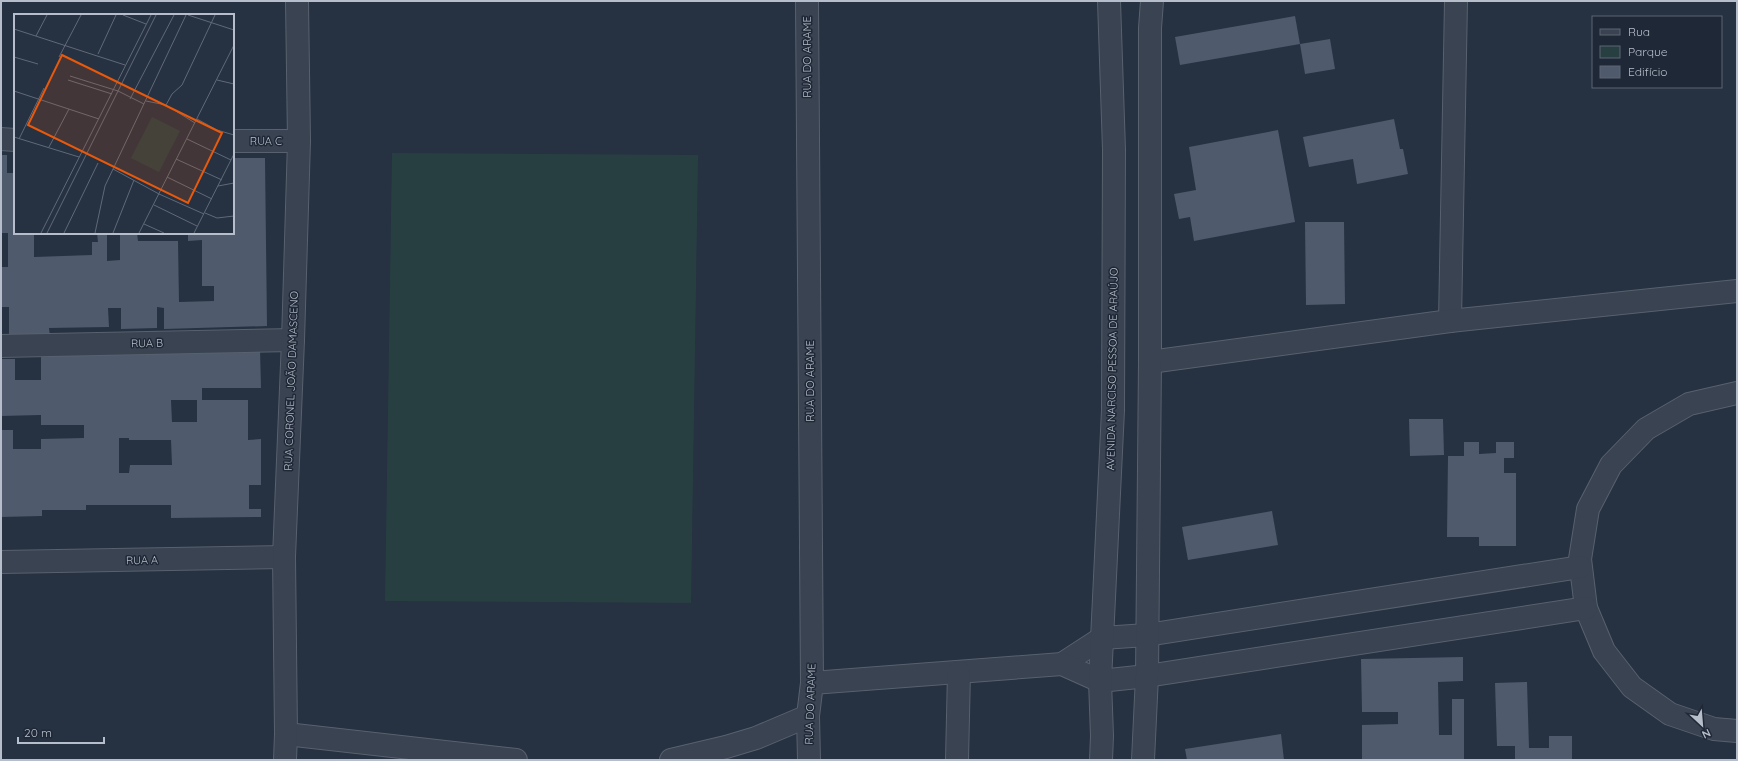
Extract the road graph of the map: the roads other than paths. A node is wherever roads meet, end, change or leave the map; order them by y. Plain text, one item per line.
1 (297, 1) edge
2 (807, 1) edge
3 (1108, 1) edge
4 (1152, 1) edge
5 (1456, 1) edge
6 (1, 140) edge
7 (14, 140) edge
8 (234, 140) edge
9 (299, 141) junction
10 (1737, 291) edge
11 (1450, 321) junction
12 (293, 340) junction
13 (1, 346) edge
14 (1150, 362) junction
15 (1737, 393) edge
16 (284, 557) junction
17 (1, 562) edge
18 (1580, 567) junction
19 (1586, 608) junction
20 (1147, 635) junction
21 (1102, 638) junction
22 (1062, 664) junction
23 (959, 672) junction
24 (1147, 676) junction
25 (1100, 681) junction
26 (812, 683) junction
27 (808, 716) junction
28 (1737, 731) edge
29 (286, 734) junction
30 (285, 760) edge
31 (516, 760) edge
32 (671, 760) edge
33 (809, 760) edge
34 (957, 760) edge
35 (1101, 760) edge
36 (1143, 760) edge

1 - 9 street, RUA CORONEL JOÃO DAMASCENO
2 - 26 street, RUA DO ARAME
3 - 21 street, AVENIDA NARCISO PESSOA DE ARAÚJO
4 - 14 street
5 - 11 street
6 - 7 street
8 - 9 street, RUA C
9 - 12 street, RUA CORONEL JOÃO DAMASCENO
10 - 11 street
11 - 14 street
12 - 13 street, RUA B
12 - 16 street, RUA CORONEL JOÃO DAMASCENO
14 - 20 street
15 - 18 street
16 - 17 street, RUA A
16 - 29 street, RUA CORONEL JOÃO DAMASCENO
18 - 19 street
18 - 20 street
19 - 24 street
19 - 28 street
20 - 21 street
20 - 24 street
21 - 22 street
21 - 25 street, AVENIDA NARCISO PESSOA DE ARAÚJO
22 - 23 street
22 - 25 street
23 - 26 street
23 - 34 street
24 - 25 street
24 - 36 street
25 - 35 street, AVENIDA NARCISO PESSOA DE ARAÚJO
26 - 27 street, RUA DO ARAME
27 - 32 street
27 - 33 street, RUA DO ARAME
29 - 30 street, RUA CORONEL JOÃO DAMASCENO
29 - 31 street

